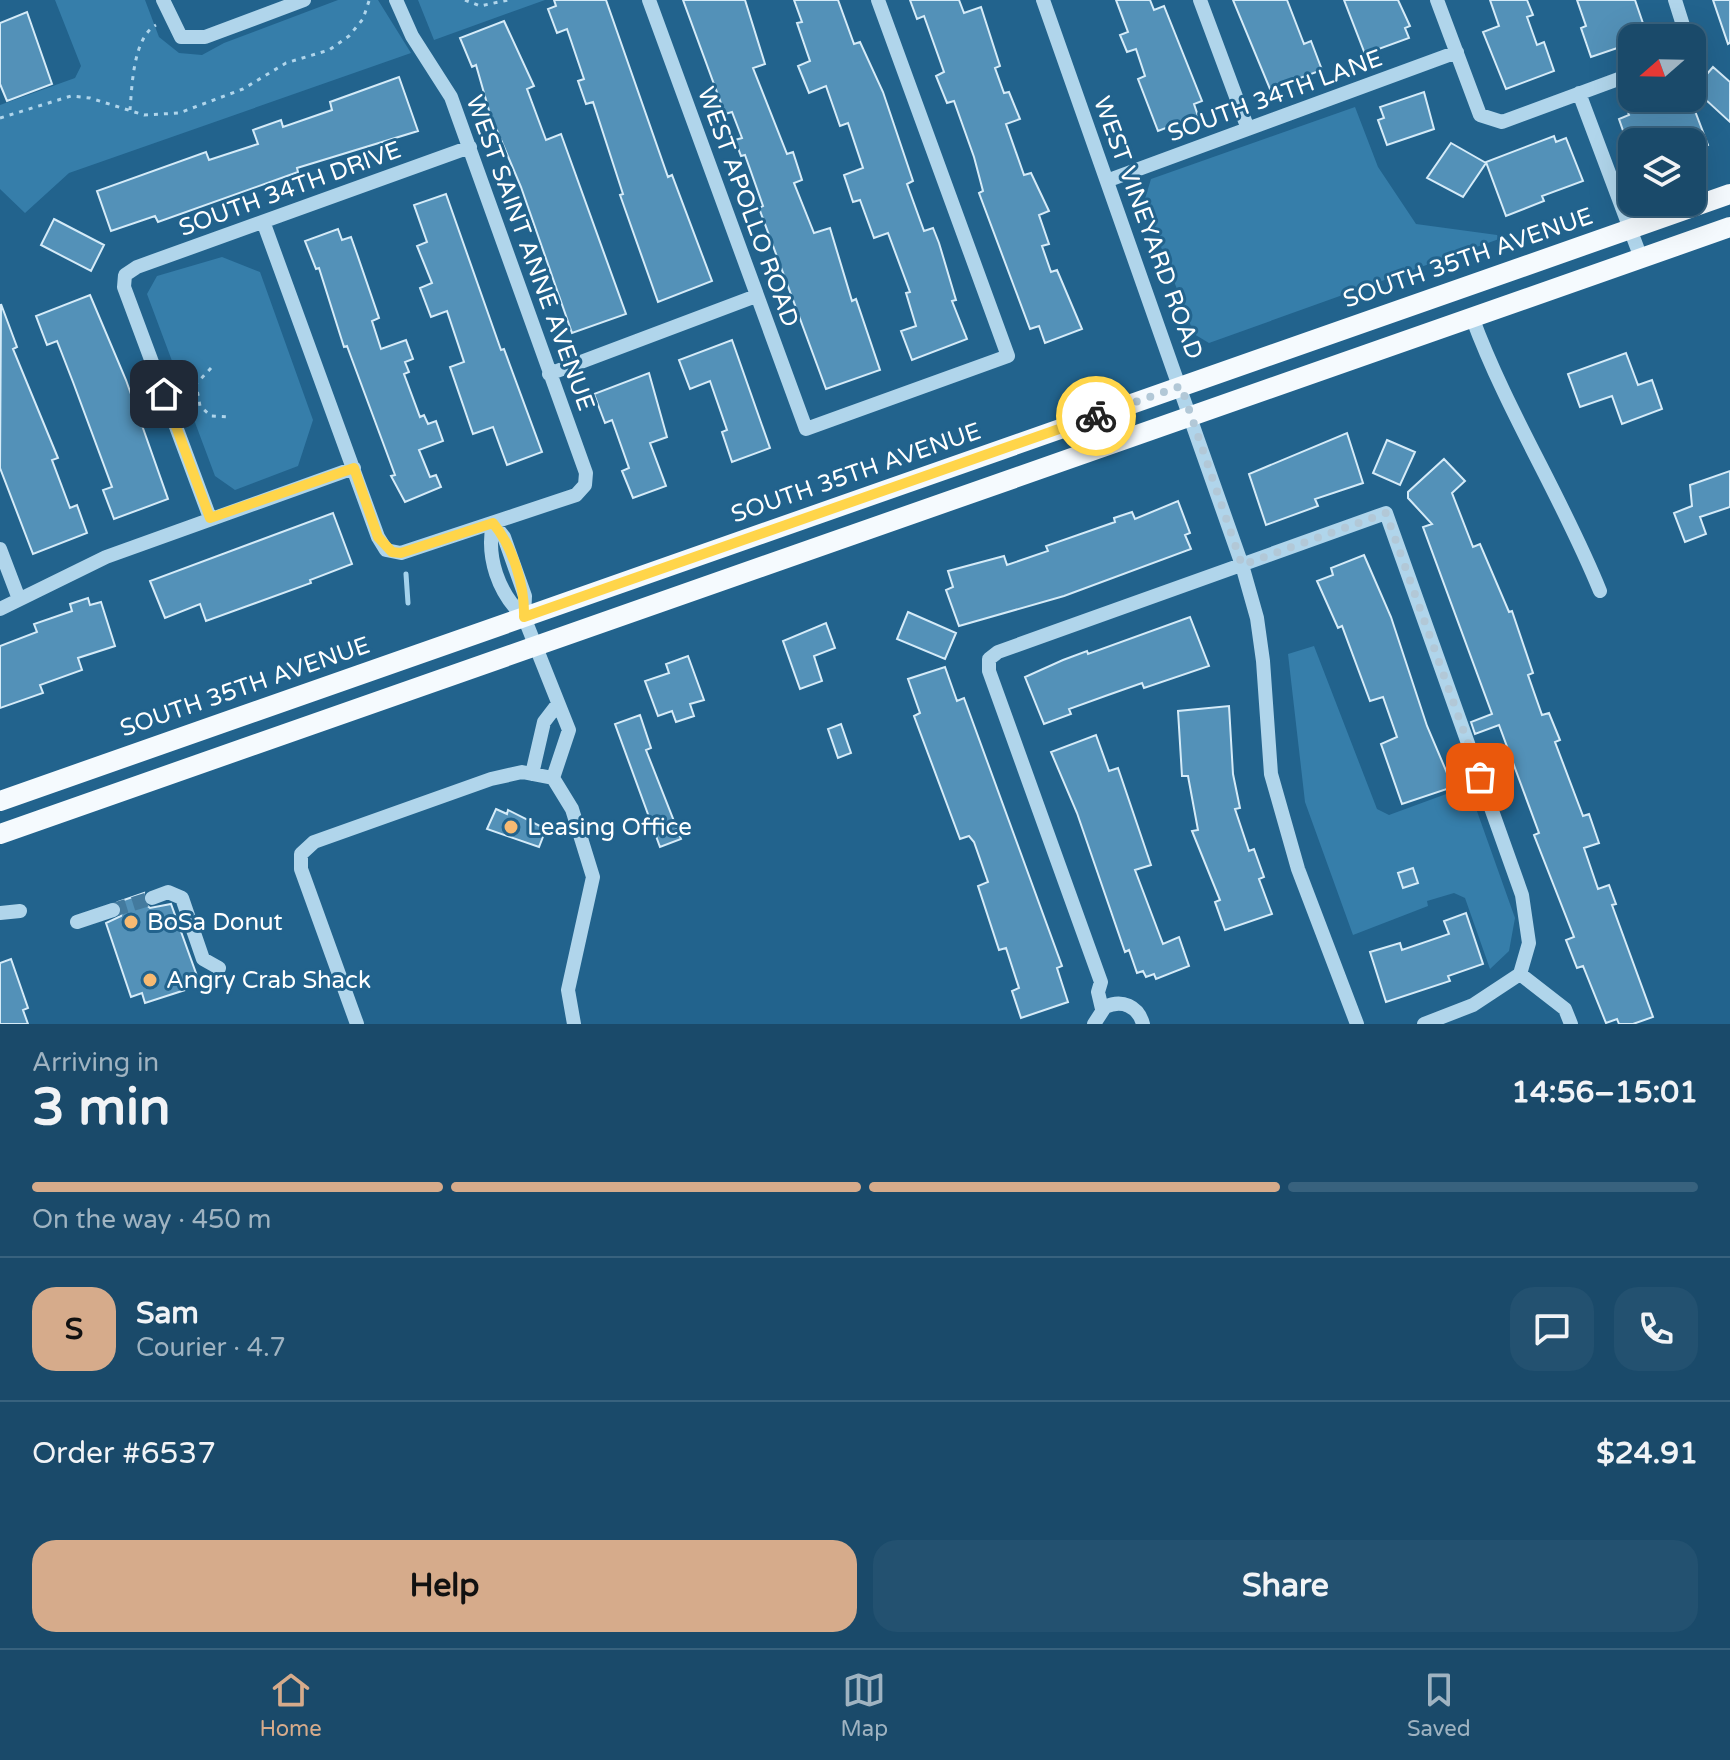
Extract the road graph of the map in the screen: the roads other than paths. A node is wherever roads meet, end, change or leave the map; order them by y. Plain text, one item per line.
1 (163, 0) edge
2 (304, 0) edge
3 (396, 0) edge
4 (649, 0) edge
5 (878, 0) edge
6 (1043, 0) edge
7 (1200, 0) edge
8 (1437, 0) edge
9 (1675, 0) edge
10 (1683, 24) edge
11 (1457, 52) junction
12 (1618, 79) edge
13 (1579, 93) junction
14 (1248, 129) junction
15 (470, 147) junction
16 (1109, 180) junction
17 (1730, 194) edge
18 (264, 224) junction
19 (1730, 227) edge
20 (1629, 228) junction
21 (1641, 258) junction
22 (756, 296) junction
23 (1472, 317) junction
24 (549, 374) junction
25 (1181, 386) junction
26 (1191, 415) junction
27 (354, 468) junction
28 (210, 518) junction
29 (493, 523) junction
30 (0, 549) edge
31 (1242, 565) junction
32 (1600, 591) dead end
33 (19, 599) junction
34 (0, 609) edge
35 (524, 617) junction
36 (534, 646) junction
37 (557, 705) junction
38 (532, 774) junction
39 (553, 778) junction
40 (0, 801) edge
41 (0, 834) edge
42 (152, 898) tunnel mouth
43 (113, 910) tunnel mouth
44 (20, 911) dead end
45 (0, 913) edge
46 (77, 922) dead end
47 (219, 968) dead end
48 (1520, 974) junction
49 (1101, 982) junction
50 (1120, 1003) junction
51 (1102, 1009) junction
52 (357, 1024) edge
53 (574, 1024) edge
54 (1094, 1024) edge
55 (1143, 1024) edge
56 (1357, 1024) edge
57 (1424, 1024) edge
58 (1571, 1024) edge

1 - 2 street
3 - 15 street, WEST SAINT ANNE AVENUE
4 - 22 street, WEST APOLLO ROAD
5 - 22 street, WEST APOLLO ROAD
6 - 16 street, WEST VINEYARD ROAD
7 - 14 street
8 - 11 street
9 - 10 street
11 - 13 street
11 - 14 street, SOUTH 34TH LANE
12 - 13 street
13 - 20 street
14 - 16 street, SOUTH 34TH LANE
15 - 18 street, SOUTH 34TH DRIVE
15 - 24 street, WEST SAINT ANNE AVENUE
16 - 25 street, WEST VINEYARD ROAD
17 - 20 main road, SOUTH 35TH AVENUE
18 - 27 street
18 - 28 street, SOUTH 34TH DRIVE
19 - 21 main road
20 - 21 street
20 - 25 main road, SOUTH 35TH AVENUE
21 - 23 main road
22 - 24 street
23 - 26 main road
23 - 32 street
24 - 29 street, WEST SAINT ANNE AVENUE
25 - 26 street, WEST VINEYARD ROAD
25 - 35 main road, SOUTH 35TH AVENUE
26 - 31 street, WEST VINEYARD ROAD
26 - 36 main road
27 - 28 street
27 - 29 street
28 - 33 street
29 - 35 street
30 - 33 street
31 - 48 street
31 - 49 street
31 - 56 street, WEST VINEYARD ROAD
33 - 34 street
35 - 36 street
35 - 40 main road, SOUTH 35TH AVENUE
36 - 37 street
36 - 41 main road
37 - 38 street
37 - 39 street
38 - 39 street
38 - 52 street
39 - 53 street
42 - 47 street
43 - 46 street
44 - 45 street
48 - 57 street
48 - 58 street
49 - 50 street
49 - 51 street
50 - 51 street
50 - 55 street
51 - 54 street

